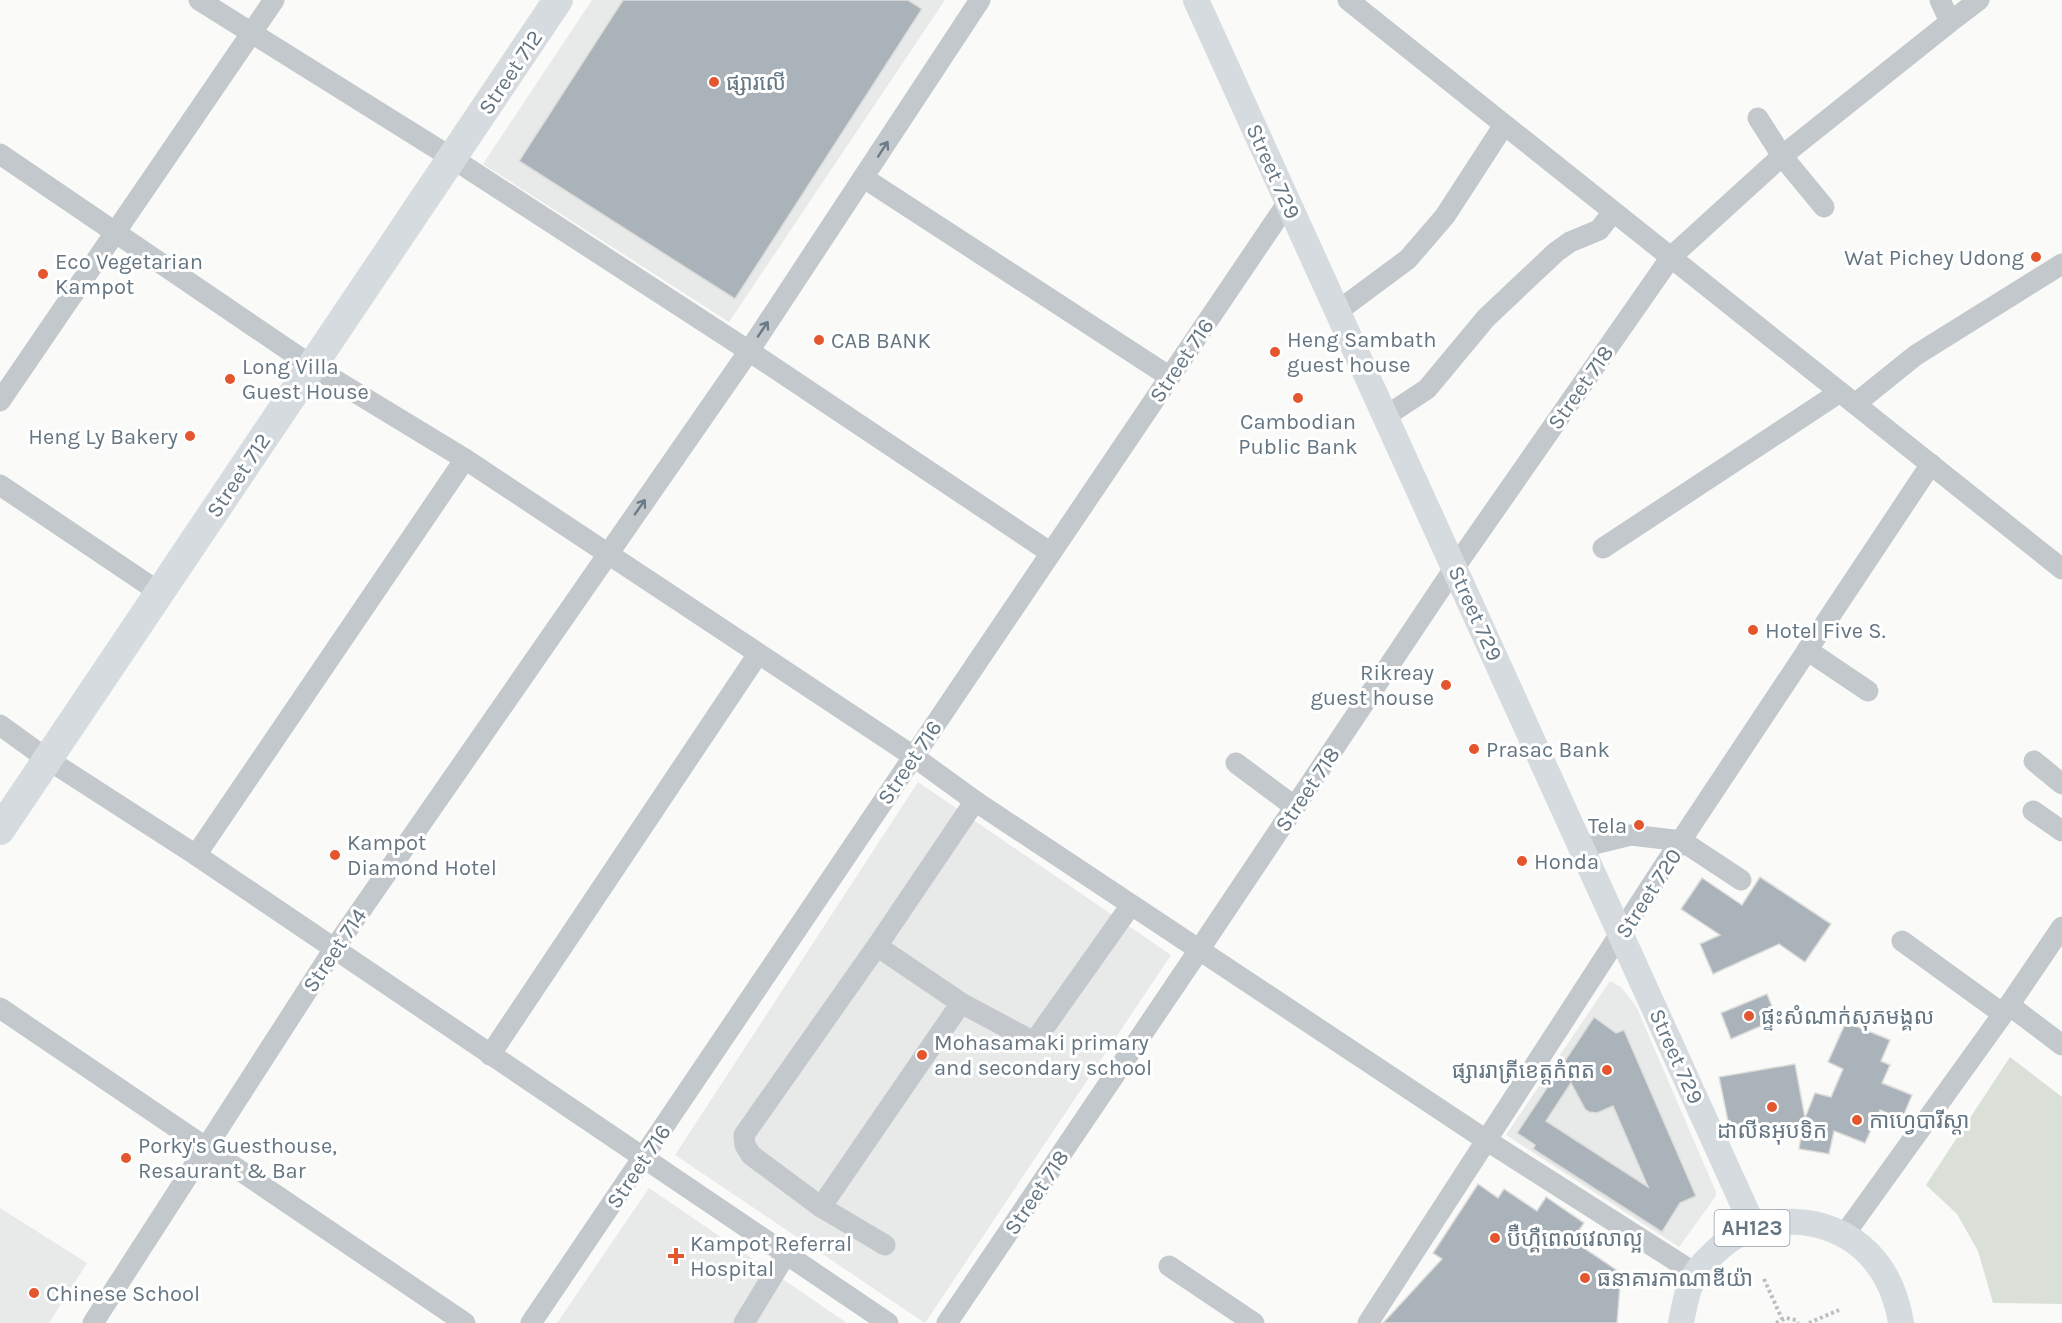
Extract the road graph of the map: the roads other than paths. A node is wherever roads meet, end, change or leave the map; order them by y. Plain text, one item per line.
1 (199, 0) edge
2 (273, 0) edge
3 (558, 0) edge
4 (980, 0) edge
5 (1196, 0) edge
6 (1940, 0) edge
7 (1973, 2) edge
8 (1362, 4) edge
9 (1950, 22) junction
10 (250, 33) junction
11 (1758, 118) dead end
12 (1504, 125) junction
13 (0, 154) edge
14 (1782, 156) junction
15 (452, 158) junction
16 (864, 178) junction
17 (1288, 202) junction
18 (1824, 207) dead end
19 (1614, 212) junction
20 (116, 231) junction
21 (1671, 257) junction
22 (2062, 264) edge
23 (1338, 311) junction
24 (749, 351) junction
25 (312, 366) junction
26 (1170, 377) junction
27 (1847, 398) junction
28 (0, 401) edge
29 (1386, 416) junction
30 (465, 459) junction
31 (1931, 464) junction
32 (0, 484) edge
33 (1603, 548) dead end
34 (1051, 553) junction
35 (607, 555) junction
36 (1455, 567) junction
37 (2062, 569) edge
38 (159, 592) junction
39 (1807, 650) junction
40 (758, 654) junction
41 (1868, 691) dead end
42 (0, 725) edge
43 (913, 756) junction
44 (46, 759) junction
45 (2034, 761) dead end
46 (1236, 763) dead end
47 (2062, 784) edge
48 (975, 801) junction
49 (1295, 807) junction
50 (2033, 812) dead end
51 (0, 830) edge
52 (2062, 831) edge
53 (1682, 841) junction
54 (1582, 847) junction
55 (196, 855) junction
56 (1741, 880) dead end
57 (1131, 905) junction
58 (2062, 927) edge
59 (1621, 933) junction
60 (1902, 941) dead end
61 (877, 946) junction
62 (333, 949) junction
63 (1199, 950) junction
64 (962, 1003) junction
65 (0, 1008) edge
66 (2006, 1010) junction
67 (2062, 1045) edge
68 (490, 1055) junction
69 (1486, 1140) junction
70 (207, 1147) junction
71 (644, 1158) junction
72 (821, 1207) junction
73 (1754, 1228) junction
74 (1844, 1235) junction
75 (885, 1245) dead end
76 (786, 1254) junction
77 (1169, 1266) dead end
78 (1695, 1273) junction
79 (93, 1323) edge
80 (465, 1323) edge
81 (531, 1323) edge
82 (744, 1323) edge
83 (888, 1323) edge
84 (947, 1323) edge
85 (1254, 1323) edge
86 (1368, 1323) edge
87 (1681, 1323) edge
88 (1901, 1323) edge

1 - 10 street
2 - 10 street
3 - 15 highway, Street 712
16 -> 4 street, Street 714
5 - 17 main road, Street 729
6 - 9 street
7 - 9 street, Street 718
8 - 12 street
9 - 14 street, Street 718
10 - 15 street
10 - 20 street
11 - 14 street
12 - 19 street
12 - 23 street
13 - 20 street
14 - 18 street
14 - 21 street, Street 718
15 - 24 street
15 - 25 highway, Street 712
24 -> 16 street, Street 714
16 - 26 street
17 - 23 main road, Street 729
17 - 26 street, Street 716
19 - 21 street
19 - 29 street
20 - 25 street
20 - 28 street
21 - 27 street
21 - 36 street, Street 718
22 - 27 street
23 - 29 main road, Street 729
24 - 34 street
35 -> 24 street, Street 714
25 - 30 street
25 - 38 highway, Street 712
26 - 34 street, Street 716
27 - 31 street
27 - 33 street
29 - 36 main road, Street 729
30 - 35 street
30 - 55 street
31 - 37 street
31 - 39 street, Street 720
32 - 38 street
34 - 43 street, Street 716
35 - 40 street
35 - 62 street, Street 714
36 - 49 street, Street 718
36 - 54 main road, Street 729
38 - 44 highway, Street 712
39 - 41 street
39 - 53 street, Street 720
40 - 43 street
40 - 68 street
42 - 44 street
43 - 48 street
43 - 71 street, Street 716
44 - 51 highway, Street 712
44 - 55 street
45 - 47 street
46 - 49 street
48 - 57 street
48 - 61 street
49 - 63 street, Street 718
50 - 52 street
53 - 54 street
53 - 56 street
53 - 59 street, Street 720
54 - 59 main road, Street 729
55 - 62 street
57 - 63 street
57 - 64 street
58 - 66 street
59 - 69 street, Street 720
59 - 73 main road, Street 729
60 - 66 street
61 - 64 street
61 - 72 street
62 - 68 street
62 - 70 street, Street 714
63 - 69 street
63 - 84 street, Street 718
64 - 72 street
65 - 70 street
66 - 67 street
66 - 74 street
68 - 71 street
69 - 78 street
69 - 86 street, Street 720
70 - 79 street, Street 714
70 - 80 street
71 - 76 street
71 - 81 street, Street 716
72 - 75 street
73 - 74 main road, AH123
73 - 78 main road, AH123
74 - 88 main road, AH123
76 - 82 street
76 - 83 street
77 - 85 street
78 - 87 main road, AH123

